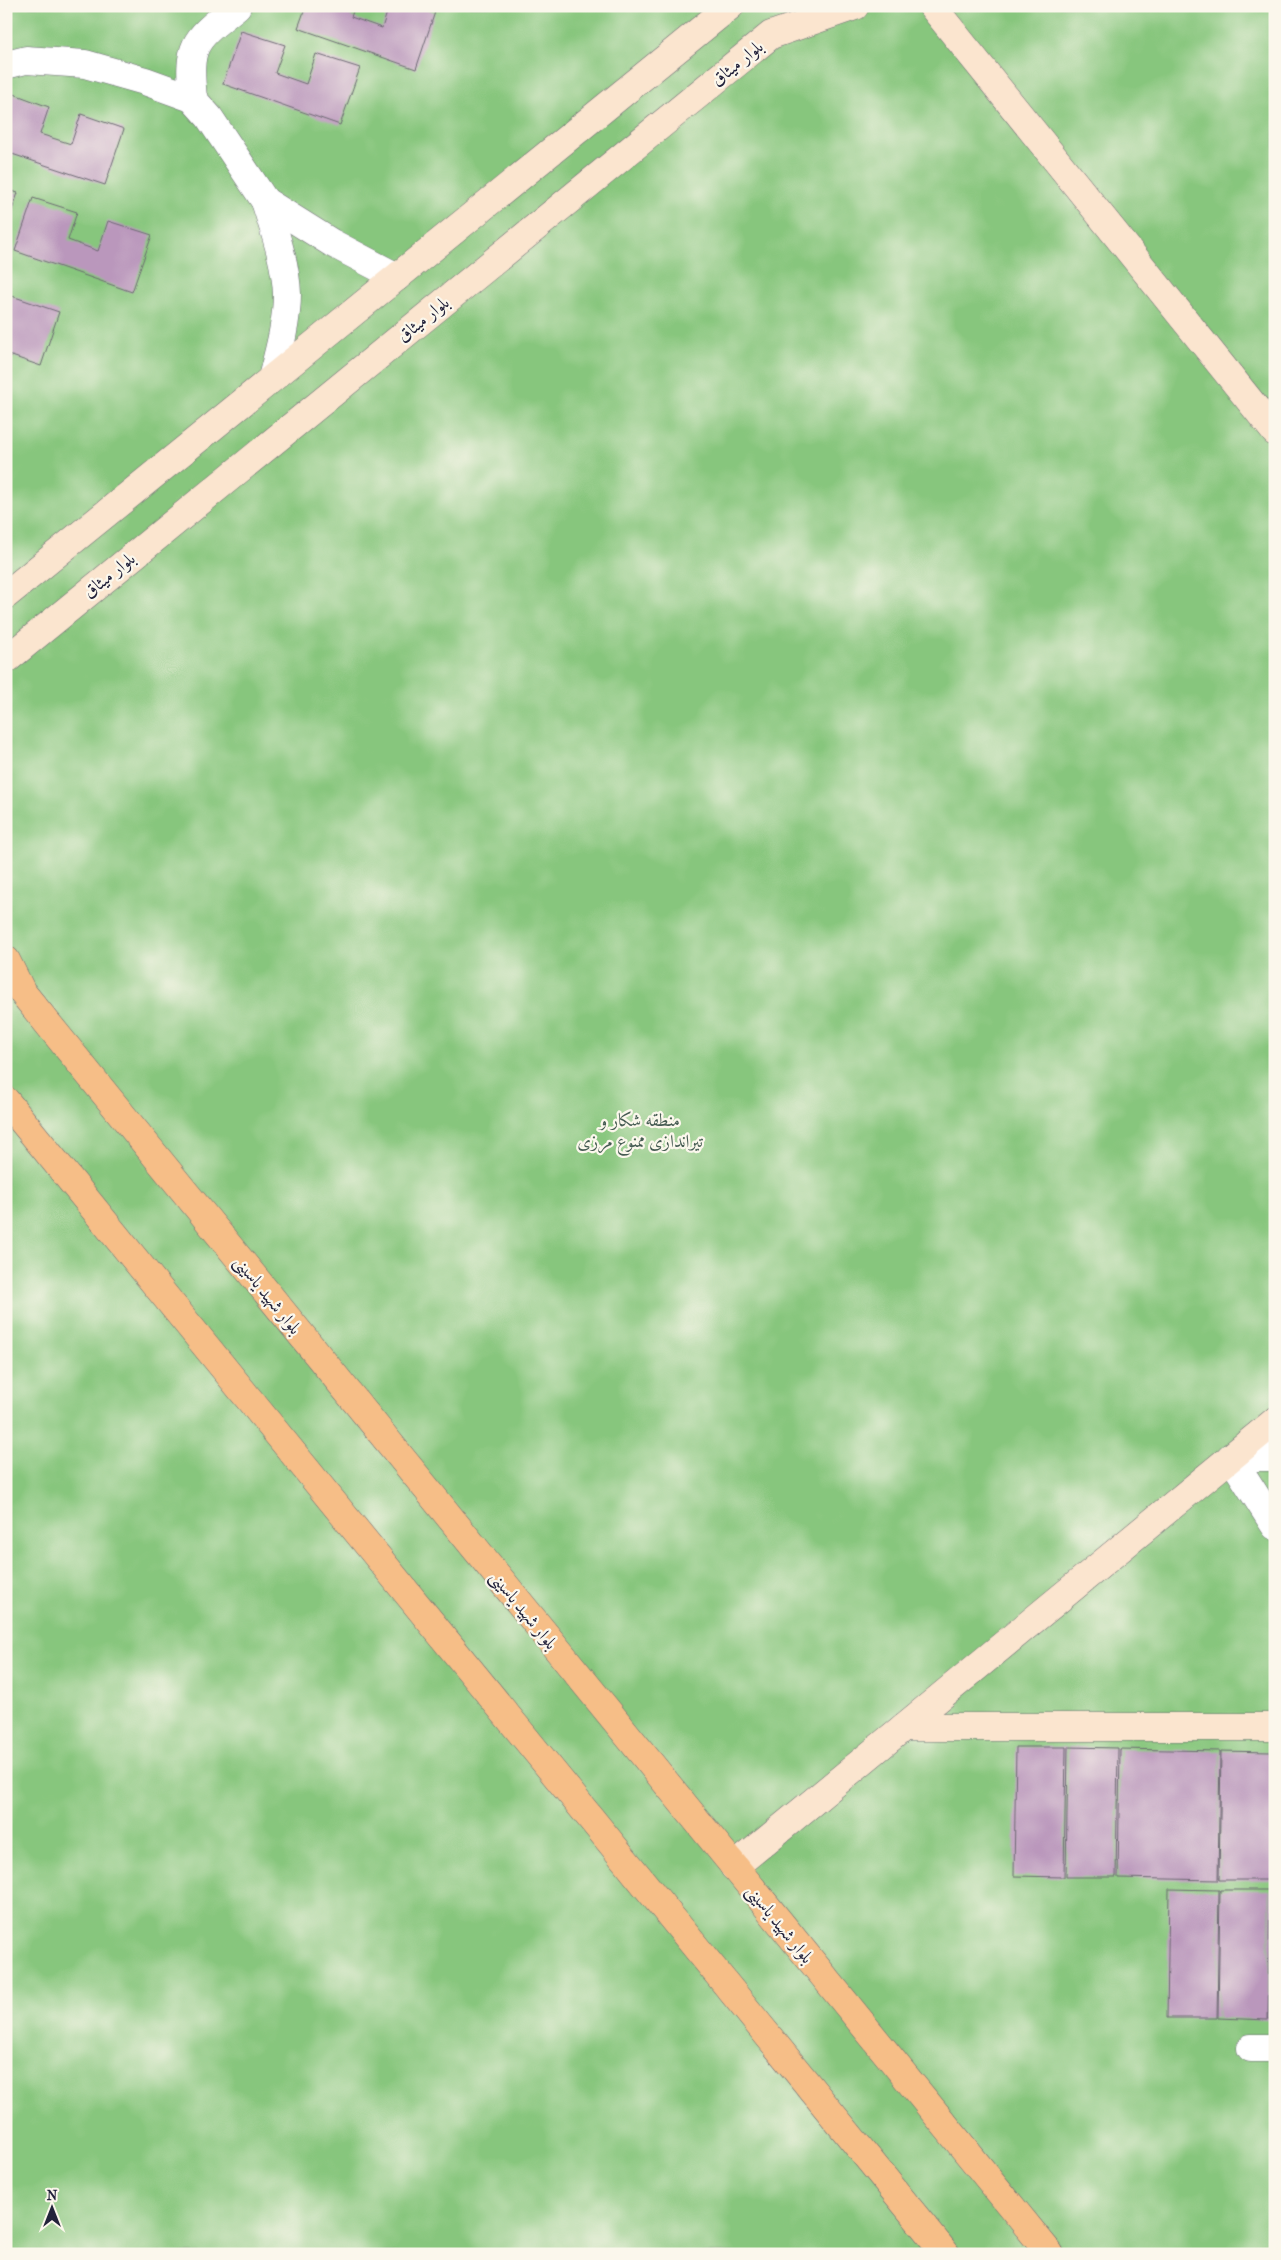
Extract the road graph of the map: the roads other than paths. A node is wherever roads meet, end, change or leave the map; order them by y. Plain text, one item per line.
1 (237, 6) edge
2 (730, 6) edge
3 (855, 6) edge
4 (932, 6) edge
5 (6, 65) edge
6 (193, 98) junction
7 (265, 201) junction
8 (397, 277) junction
9 (272, 378) junction
10 (1275, 432) edge
11 (6, 595) edge
12 (6, 660) edge
13 (6, 960) edge
14 (6, 1101) edge
15 (1275, 1421) edge
16 (1231, 1457) junction
17 (1275, 1457) edge
18 (1275, 1526) edge
19 (904, 1728) junction
20 (1275, 1728) edge
21 (734, 1867) junction
22 (946, 2254) edge
23 (1050, 2254) edge

1 - 6 street
2 - 8 street
3 - 12 street, بلوار میثاق
4 - 10 street
5 - 6 street
6 - 7 street
7 - 8 street
7 - 9 street
8 - 9 street
9 - 11 street
13 - 21 main road, بلوار شهید یاسینی
14 - 22 main road
15 - 16 street
16 - 17 street
16 - 18 street
16 - 19 street
19 - 20 street
19 - 21 street
21 - 23 main road, بلوار شهید یاسینی

